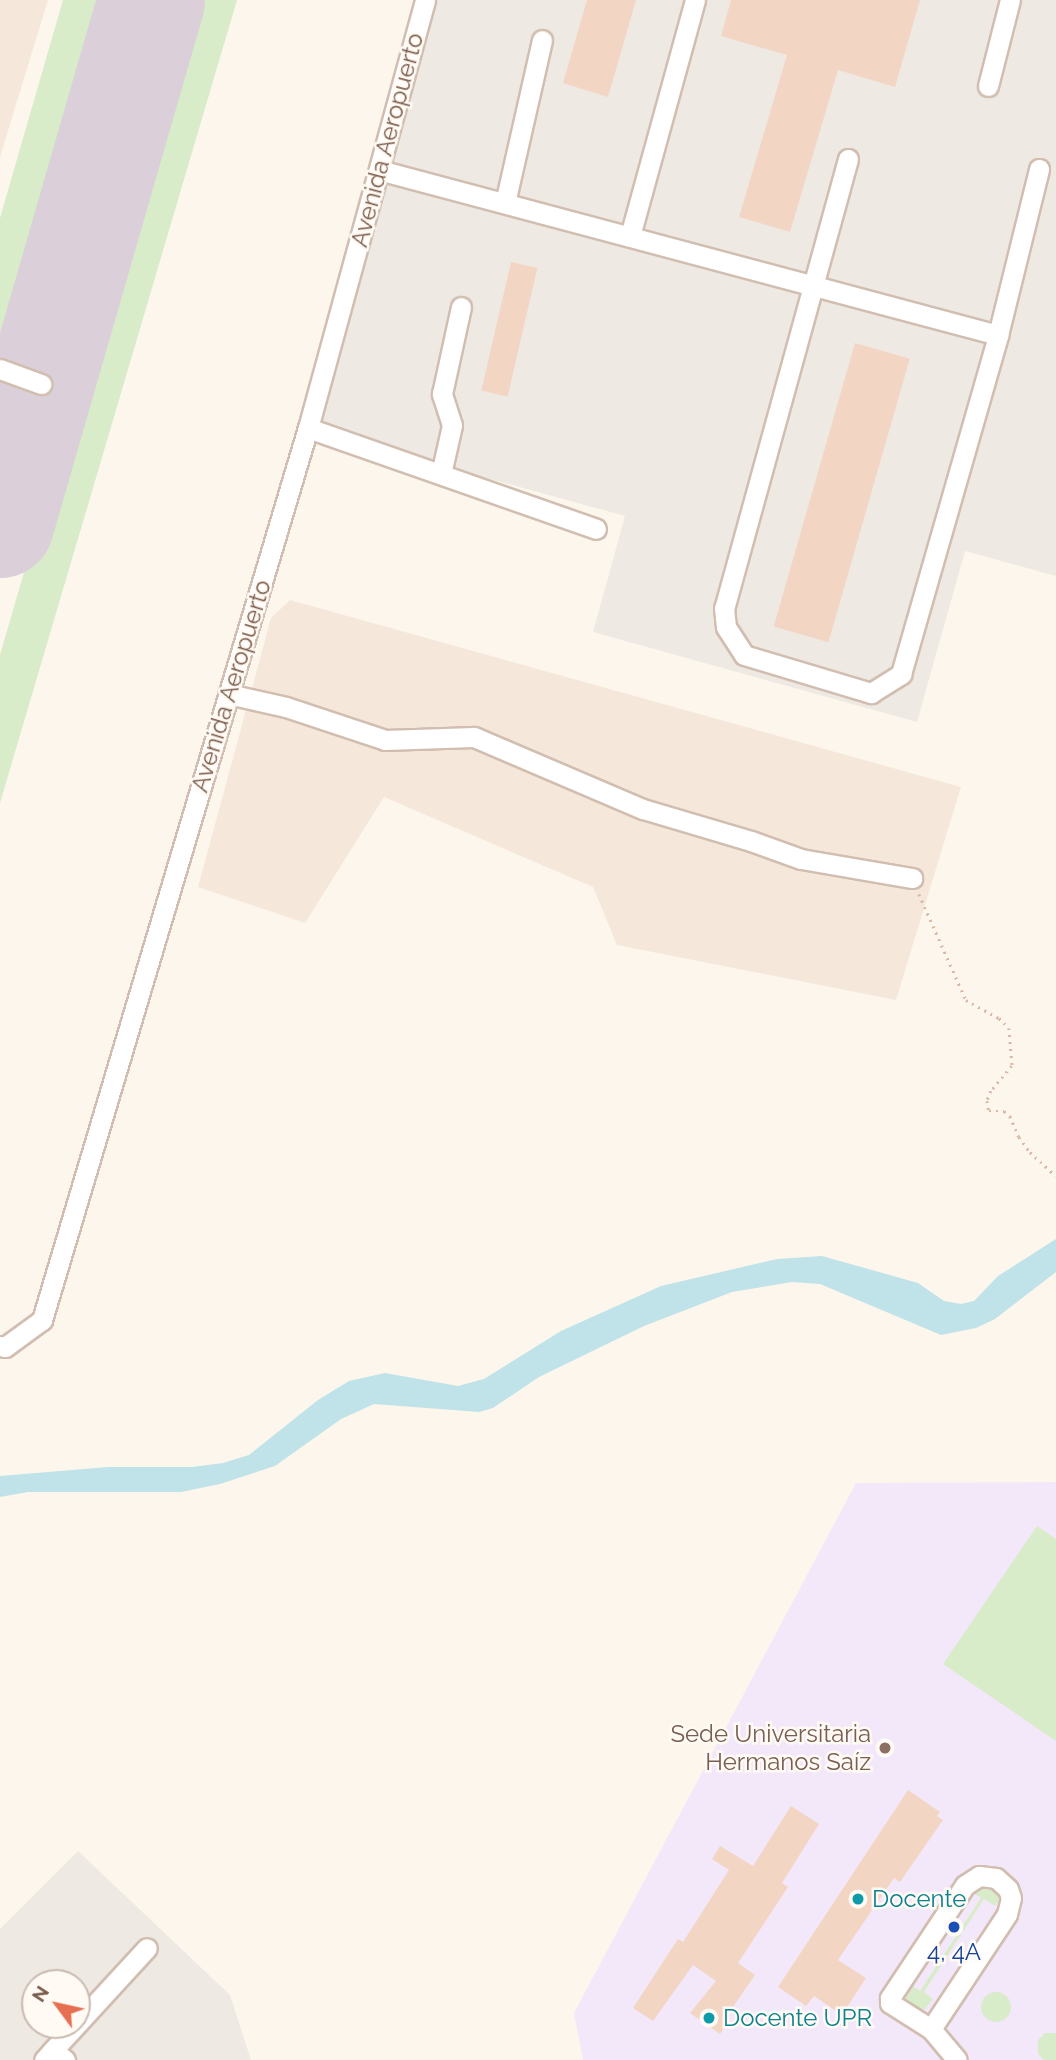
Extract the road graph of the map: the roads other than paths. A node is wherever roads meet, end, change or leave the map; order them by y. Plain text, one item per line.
1 (425, 0) edge
2 (695, 0) edge
3 (1010, 0) edge
4 (542, 40) dead end
5 (988, 86) dead end
6 (848, 159) dead end
7 (1040, 169) dead end
8 (379, 170) junction
9 (505, 203) junction
10 (630, 236) junction
11 (814, 285) junction
12 (461, 307) dead end
13 (999, 335) junction
14 (0, 369) edge
15 (41, 384) dead end
16 (308, 428) junction
17 (441, 474) junction
18 (596, 529) dead end
19 (228, 694) junction
20 (912, 878) road end
21 (0, 1346) edge
22 (147, 1948) dead end
23 (91, 2010) edge
24 (931, 2029) junction
25 (67, 2039) edge
26 (54, 2057) edge
27 (957, 2060) edge

1 - 8 street, Avenida Aeropuerto
2 - 10 street
3 - 5 street
4 - 9 street
6 - 11 street
7 - 13 street
8 - 9 street
8 - 16 street, Avenida Aeropuerto
9 - 10 street
10 - 11 street
11 - 13 street
11 - 13 street
12 - 17 street
14 - 15 street
16 - 17 street
16 - 19 street, Avenida Aeropuerto
17 - 18 street
19 - 20 street
19 - 21 street, Avenida Aeropuerto
22 - 23 street
24 - 24 street
24 - 27 street
25 - 26 street

